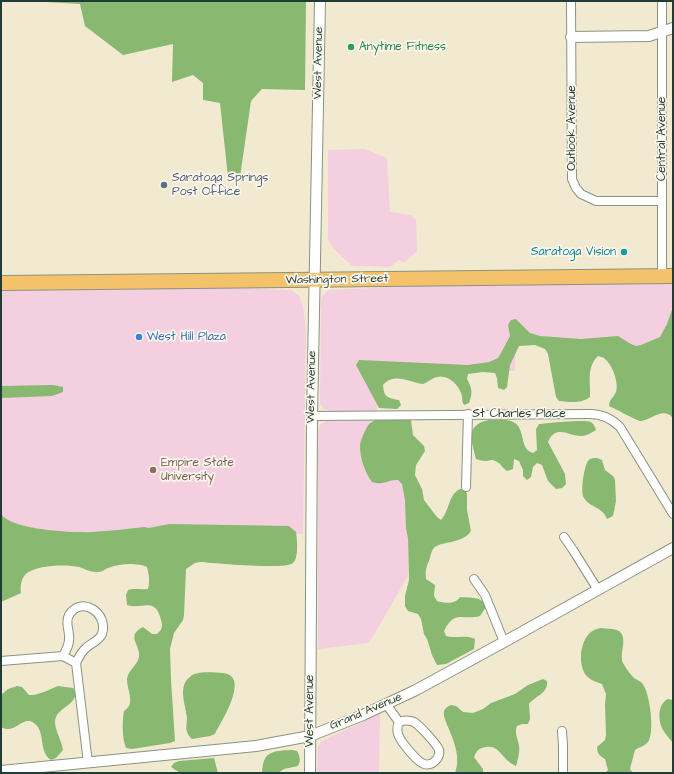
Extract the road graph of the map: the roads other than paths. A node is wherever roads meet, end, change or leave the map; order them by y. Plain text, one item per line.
1 (320, 1) edge
2 (571, 1) edge
3 (662, 1) edge
4 (673, 28) edge
5 (662, 32) junction
6 (571, 37) junction
7 (662, 202) junction
8 (668, 277) edge
9 (314, 281) junction
10 (1, 283) edge
11 (468, 414) junction
12 (312, 416) junction
13 (466, 487) dead end
14 (673, 514) edge
15 (564, 537) dead end
16 (673, 548) edge
17 (474, 578) dead end
18 (598, 590) junction
19 (504, 642) junction
20 (63, 656) junction
21 (1, 661) edge
22 (76, 663) junction
23 (386, 704) junction
24 (399, 722) junction
25 (562, 731) dead end
26 (310, 736) junction
27 (88, 763) junction
28 (1, 771) edge
29 (310, 773) edge
30 (563, 773) edge

1 - 9 street, West Avenue
2 - 6 street, Outlook Avenue
3 - 5 street, Central Avenue
4 - 5 street
5 - 6 street
5 - 7 street, Central Avenue
6 - 7 street, Outlook Avenue
7 - 8 street, Central Avenue
8 - 9 highway, Washington Street
9 - 10 highway, Washington Street
9 - 12 street, West Avenue
11 - 12 street, St Charles Place
11 - 13 street
11 - 14 street, St Charles Place
12 - 26 street, West Avenue
15 - 18 street
16 - 18 street, Grand Avenue
17 - 19 street
18 - 19 street, Grand Avenue
19 - 23 street, Grand Avenue
20 - 21 street
20 - 22 street
20 - 22 street
22 - 27 street
23 - 24 street
23 - 26 street, Grand Avenue
24 - 24 street
25 - 30 street
26 - 27 street, Grand Avenue
26 - 29 street, West Avenue
27 - 28 street, Grand Avenue

